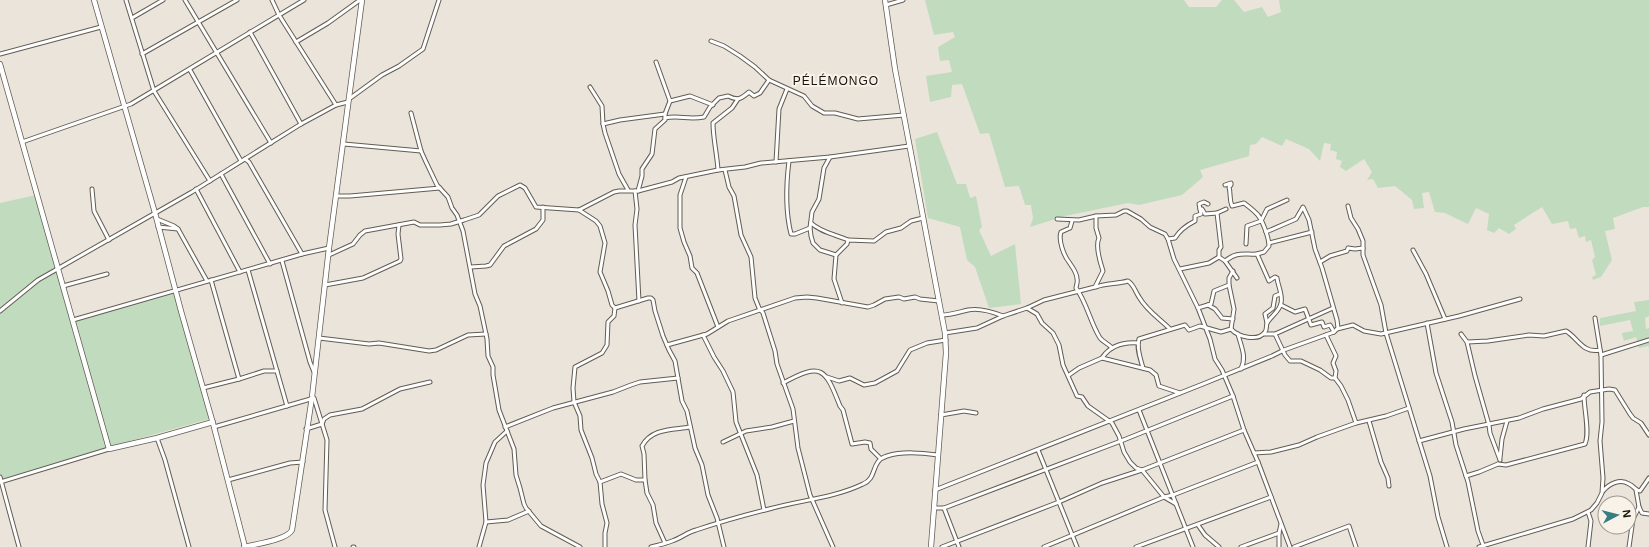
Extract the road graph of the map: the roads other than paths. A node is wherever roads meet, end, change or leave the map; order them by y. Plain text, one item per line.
1 (94, 0) edge
2 (126, 0) edge
3 (163, 0) edge
4 (185, 0) edge
5 (236, 0) edge
6 (272, 0) edge
7 (304, 0) edge
8 (361, 0) edge
9 (440, 0) edge
10 (903, 0) edge
11 (886, 2) edge
12 (279, 15) junction
13 (132, 18) junction
14 (198, 22) junction
15 (101, 27) junction
16 (250, 32) junction
17 (711, 41) dead end
18 (296, 42) junction
19 (216, 53) junction
20 (0, 54) edge
21 (142, 54) junction
22 (656, 62) dead end
23 (0, 64) edge
24 (190, 70) junction
25 (769, 80) junction
26 (590, 87) dead end
27 (786, 89) junction
28 (154, 91) junction
29 (738, 99) junction
30 (348, 101) junction
31 (670, 101) junction
32 (713, 105) junction
33 (336, 106) junction
34 (124, 107) junction
35 (410, 113) dead end
36 (904, 114) junction
37 (665, 116) junction
38 (301, 124) junction
39 (603, 124) junction
40 (22, 142) junction
41 (270, 143) junction
42 (344, 144) junction
43 (909, 146) junction
44 (421, 151) junction
45 (830, 157) junction
46 (245, 159) junction
47 (241, 161) junction
48 (790, 161) junction
49 (776, 162) junction
50 (718, 170) junction
51 (725, 170) junction
52 (221, 174) junction
53 (686, 177) junction
54 (210, 181) junction
55 (1225, 185) dead end
56 (440, 188) junction
57 (92, 189) dead end
58 (196, 189) junction
59 (628, 190) junction
60 (637, 191) junction
61 (337, 196) junction
62 (1287, 200) dead end
63 (1208, 204) dead end
64 (1348, 206) dead end
65 (543, 207) junction
66 (1200, 209) junction
67 (1226, 209) dead end
68 (579, 210) junction
69 (155, 213) junction
70 (1217, 213) junction
71 (1096, 216) junction
72 (923, 218) junction
73 (156, 219) junction
74 (1057, 219) dead end
75 (459, 221) junction
76 (1072, 221) junction
77 (1261, 221) junction
78 (811, 223) junction
79 (399, 225) junction
80 (158, 227) junction
81 (810, 228) junction
82 (178, 229) junction
83 (1266, 232) junction
84 (1312, 232) junction
85 (1168, 239) junction
86 (109, 240) junction
87 (848, 240) junction
88 (1269, 243) junction
89 (1246, 244) dead end
90 (329, 248) junction
91 (1363, 248) junction
92 (1413, 250) dead end
93 (302, 254) junction
94 (1257, 254) junction
95 (328, 255) junction
96 (836, 255) junction
97 (1219, 257) junction
98 (282, 261) junction
99 (1225, 261) junction
100 (1320, 262) junction
101 (270, 264) junction
102 (471, 267) junction
103 (58, 268) junction
104 (1180, 269) junction
105 (248, 270) junction
106 (1233, 271) junction
107 (240, 272) junction
108 (107, 274) dead end
109 (1236, 278) dead end
110 (211, 280) junction
111 (207, 281) junction
112 (325, 285) junction
113 (1229, 285) junction
114 (62, 286) junction
115 (1095, 287) junction
116 (176, 290) junction
117 (1078, 292) junction
118 (1280, 294) junction
119 (1520, 299) dead end
120 (639, 301) junction
121 (939, 301) junction
122 (842, 302) junction
123 (1208, 305) junction
124 (1281, 305) junction
125 (615, 308) junction
126 (1027, 308) junction
127 (1198, 308) junction
128 (1333, 308) junction
129 (760, 310) junction
130 (0, 311) edge
131 (942, 316) junction
132 (1003, 316) junction
133 (1445, 318) junction
134 (1595, 318) dead end
135 (1233, 319) junction
136 (1308, 319) junction
137 (73, 320) junction
138 (1267, 323) junction
139 (1427, 323) junction
140 (718, 327) junction
141 (1170, 329) junction
142 (1206, 329) junction
143 (1232, 329) junction
144 (1336, 331) junction
145 (945, 333) junction
146 (1386, 333) junction
147 (486, 334) junction
148 (1238, 334) junction
149 (1264, 334) junction
150 (1274, 334) junction
151 (1461, 334) dead end
152 (703, 335) junction
153 (1326, 335) junction
154 (319, 338) junction
155 (946, 340) junction
156 (1649, 340) edge
157 (1467, 342) junction
158 (1138, 343) junction
159 (667, 345) junction
160 (1112, 348) junction
161 (1284, 350) junction
162 (1600, 350) junction
163 (1601, 355) junction
164 (1102, 358) junction
165 (1143, 368) junction
166 (1241, 369) junction
167 (277, 371) junction
168 (315, 372) junction
169 (1224, 375) junction
170 (1068, 376) junction
171 (827, 377) junction
172 (678, 378) junction
173 (1335, 378) junction
174 (239, 379) junction
175 (430, 382) dead end
176 (783, 383) junction
177 (203, 388) junction
178 (1602, 391) junction
179 (1180, 393) junction
180 (1584, 395) junction
181 (1233, 396) junction
182 (312, 398) junction
183 (574, 402) junction
184 (288, 406) junction
185 (1409, 408) junction
186 (1138, 410) junction
187 (976, 413) dead end
188 (941, 415) junction
189 (794, 420) junction
190 (1108, 421) junction
191 (1369, 421) junction
192 (1507, 421) junction
193 (1356, 423) junction
194 (213, 424) junction
195 (322, 424) junction
196 (1489, 425) junction
197 (505, 427) junction
198 (690, 427) junction
199 (306, 429) junction
200 (1147, 430) junction
201 (1244, 430) junction
202 (507, 431) junction
203 (1454, 433) junction
204 (741, 434) junction
205 (1649, 435) edge
206 (157, 438) junction
207 (1121, 441) junction
208 (1419, 441) junction
209 (723, 442) dead end
210 (109, 449) junction
211 (1038, 450) junction
212 (1254, 453) junction
213 (938, 455) junction
214 (880, 458) junction
215 (1500, 460) junction
216 (302, 462) junction
217 (1258, 462) junction
218 (1160, 463) junction
219 (1498, 464) junction
220 (1045, 468) junction
221 (1142, 470) junction
222 (1466, 476) junction
223 (0, 477) edge
224 (1649, 478) edge
225 (228, 480) junction
226 (645, 480) junction
227 (1, 481) edge
228 (600, 482) junction
229 (1389, 486) dead end
230 (935, 490) junction
231 (1636, 490) junction
232 (1602, 493) junction
233 (1173, 495) junction
234 (1164, 497) junction
235 (1271, 497) junction
236 (812, 499) junction
237 (1059, 502) junction
238 (1176, 504) junction
239 (1639, 507) junction
240 (934, 508) junction
241 (944, 508) junction
242 (764, 510) junction
243 (529, 511) junction
244 (1588, 512) junction
245 (1649, 514) edge
246 (486, 522) junction
247 (718, 523) junction
248 (1281, 524) junction
249 (1198, 525) junction
250 (1185, 528) junction
251 (1279, 533) junction
252 (1073, 536) junction
253 (957, 542) junction
254 (665, 543) junction
255 (1483, 545) junction
256 (19, 547) edge
257 (189, 547) edge
258 (244, 547) edge
259 (335, 547) edge
260 (479, 547) edge
261 (580, 547) edge
262 (605, 547) edge
263 (652, 547) edge
264 (724, 547) edge
265 (833, 547) edge
266 (931, 547) edge
267 (942, 547) edge
268 (959, 547) edge
269 (1044, 547) edge
270 (1077, 547) edge
271 (1136, 547) edge
272 (1193, 547) edge
273 (1219, 547) edge
274 (1241, 547) edge
275 (1279, 547) edge
276 (1290, 547) edge
277 (1294, 547) edge
278 (1356, 547) edge
279 (1447, 547) edge
280 (1478, 547) edge
281 (1588, 547) edge
282 (1629, 547) edge

1 - 15 street
2 - 13 street
3 - 13 street
4 - 14 street
5 - 14 street
6 - 12 street
7 - 12 street
8 - 18 street
8 - 30 street
9 - 30 street
10 - 11 street
11 - 36 street
12 - 16 street
12 - 18 street
13 - 21 street
14 - 19 street
14 - 21 street
15 - 20 street
15 - 34 street
16 - 19 street
16 - 38 street
17 - 25 street
18 - 33 street
19 - 24 street
19 - 41 street
21 - 28 street
22 - 31 street
23 - 40 street
24 - 28 street
24 - 47 street
25 - 27 street
25 - 29 street
26 - 39 street
27 - 36 street
27 - 49 street
28 - 34 street
28 - 54 street
29 - 32 street
29 - 50 street
30 - 33 street
30 - 42 street
31 - 32 street
31 - 37 street
32 - 37 street
33 - 38 street
34 - 40 street
34 - 69 street
35 - 44 street
36 - 43 street
37 - 39 street
37 - 60 street
38 - 41 street
39 - 59 street
40 - 103 street
41 - 46 street
42 - 44 street
42 - 61 street
43 - 45 street
43 - 72 street
44 - 56 street
45 - 48 street
45 - 78 street
46 - 47 street
46 - 93 street
47 - 52 street
48 - 49 street
48 - 81 street
49 - 51 street
50 - 51 street
50 - 53 street
51 - 129 street
52 - 54 street
52 - 101 street
53 - 60 street
53 - 140 street
54 - 58 street
55 - 77 street
56 - 61 street
56 - 75 street
57 - 86 street
58 - 69 street
58 - 107 street
59 - 60 street
59 - 68 street
60 - 120 street
61 - 90 street
62 - 77 street
63 - 66 street
64 - 91 street
65 - 68 street
65 - 75 street
65 - 102 street
66 - 70 street
66 - 85 street
67 - 70 street
68 - 125 street
69 - 73 street
69 - 86 street
70 - 97 street
71 - 76 street
71 - 85 street
71 - 115 street
72 - 87 street
72 - 121 street
73 - 80 street
73 - 82 street
74 - 76 street
75 - 79 street
75 - 102 street
76 - 117 street
77 - 83 street
77 - 89 street
78 - 81 street
78 - 87 street
79 - 95 street
79 - 112 street
80 - 82 street
80 - 116 street
81 - 96 street
82 - 111 street
83 - 84 street
83 - 88 street
84 - 88 street
84 - 100 street
85 - 104 street
86 - 103 street
87 - 96 street
88 - 94 street
90 - 93 street
90 - 95 street
91 - 100 street
91 - 146 street
92 - 133 street
93 - 98 street
94 - 99 street
94 - 118 street
95 - 112 street
96 - 122 street
97 - 99 street
97 - 104 street
98 - 101 street
98 - 168 street
99 - 106 street
100 - 128 street
101 - 105 street
102 - 147 street
103 - 114 street
103 - 130 street
104 - 127 street
105 - 107 street
105 - 167 street
106 - 109 street
106 - 113 street
107 - 110 street
108 - 114 street
110 - 111 street
110 - 174 street
111 - 116 street
112 - 154 street
113 - 123 street
113 - 135 street
114 - 137 street
115 - 117 street
115 - 141 street
116 - 137 street
116 - 177 street
117 - 126 street
117 - 160 street
118 - 124 street
118 - 138 street
119 - 133 street
120 - 125 street
120 - 159 street
121 - 122 street
121 - 131 street
122 - 129 street
123 - 127 street
123 - 135 street
124 - 136 street
124 - 138 street
125 - 183 street
126 - 132 street
126 - 170 street
127 - 142 street
128 - 136 street
128 - 144 street
129 - 140 street
129 - 176 street
131 - 132 street
131 - 145 street
132 - 145 street
133 - 139 street
134 - 162 street
135 - 143 street
136 - 144 street
136 - 150 street
137 - 210 street
138 - 149 street
139 - 146 street
139 - 203 street
140 - 152 street
141 - 142 street
141 - 158 street
142 - 143 street
142 - 169 street
143 - 148 street
144 - 146 street
144 - 153 street
145 - 155 street
146 - 185 street
147 - 154 street
147 - 197 street
148 - 149 street
148 - 166 street
149 - 150 street
150 - 161 street
151 - 157 street
152 - 159 street
152 - 204 street
153 - 161 street
153 - 173 street
154 - 168 street
155 - 171 street
155 - 188 street
156 - 163 street
157 - 162 street
157 - 196 street
158 - 160 street
158 - 165 street
159 - 172 street
160 - 164 street
161 - 166 street
161 - 173 street
162 - 163 street
163 - 178 street
164 - 165 street
164 - 170 street
165 - 179 street
166 - 169 street
167 - 174 street
167 - 184 street
168 - 182 street
169 - 179 street
169 - 181 street
170 - 190 street
171 - 176 street
171 - 214 street
172 - 183 street
172 - 198 street
173 - 193 street
174 - 177 street
175 - 195 street
176 - 189 street
177 - 194 street
178 - 180 street
178 - 205 street
178 - 232 street
179 - 186 street
180 - 192 street
180 - 219 street
181 - 200 street
181 - 201 street
182 - 184 street
182 - 195 street
182 - 199 street
183 - 197 street
183 - 228 street
184 - 194 street
185 - 191 street
185 - 208 street
186 - 190 street
186 - 200 street
187 - 188 street
188 - 213 street
189 - 204 street
189 - 236 street
190 - 207 street
190 - 211 street
191 - 193 street
191 - 229 street
192 - 196 street
192 - 215 street
193 - 212 street
194 - 206 street
194 - 225 street
195 - 199 street
195 - 259 street
196 - 203 street
196 - 215 street
197 - 202 street
198 - 226 street
198 - 247 street
199 - 216 street
200 - 207 street
200 - 218 street
201 - 212 street
201 - 218 street
202 - 243 street
202 - 246 street
203 - 208 street
203 - 222 street
204 - 209 street
204 - 242 street
206 - 210 street
206 - 257 street
207 - 220 street
207 - 221 street
208 - 279 street
210 - 227 street
211 - 220 street
211 - 230 street
212 - 217 street
213 - 214 street
213 - 230 street
214 - 236 street
215 - 219 street
216 - 225 street
216 - 258 street
217 - 233 street
217 - 235 street
218 - 221 street
218 - 233 street
219 - 222 street
220 - 237 street
220 - 241 street
221 - 234 street
221 - 237 street
222 - 255 street
223 - 227 street
224 - 231 street
225 - 258 street
226 - 228 street
226 - 254 street
227 - 256 street
228 - 262 street
230 - 240 street
231 - 232 street
231 - 239 street
232 - 244 street
233 - 234 street
233 - 238 street
234 - 238 street
234 - 252 street
235 - 248 street
235 - 249 street
236 - 242 street
236 - 265 street
237 - 252 street
237 - 253 street
238 - 250 street
239 - 245 street
239 - 282 street
240 - 241 street
240 - 266 street
241 - 253 street
242 - 247 street
243 - 246 street
243 - 261 street
244 - 255 street
244 - 281 street
246 - 260 street
247 - 254 street
247 - 264 street
248 - 251 street
248 - 276 street
249 - 250 street
249 - 273 street
250 - 271 street
250 - 272 street
251 - 274 street
251 - 275 street
252 - 269 street
252 - 270 street
253 - 267 street
253 - 268 street
254 - 263 street
255 - 280 street
277 - 278 street

